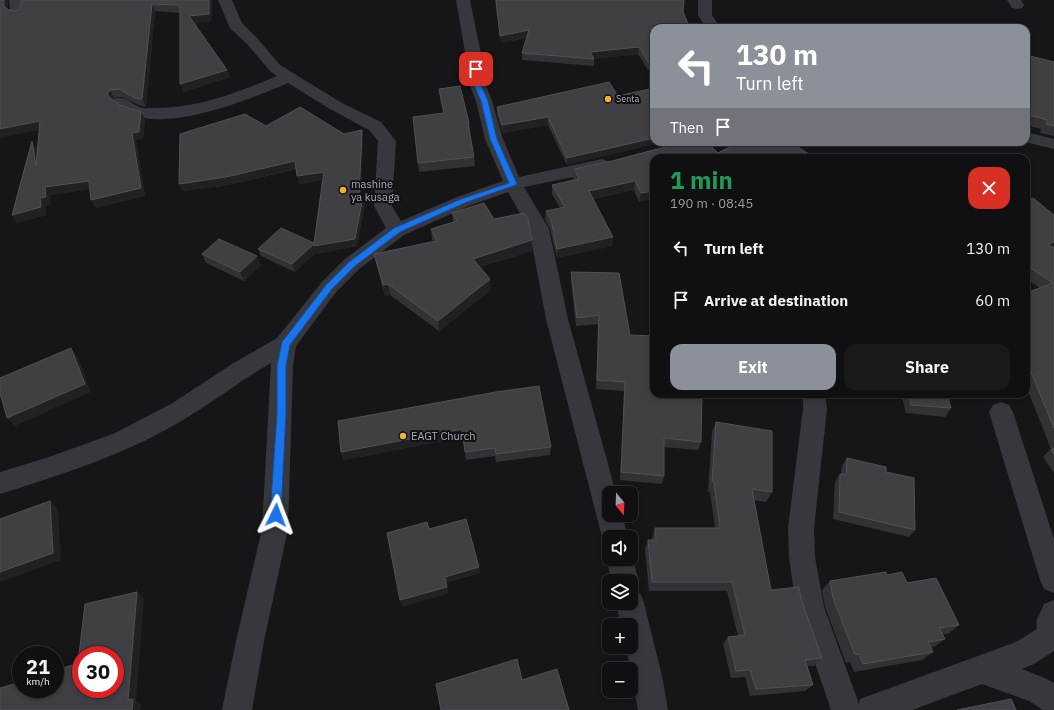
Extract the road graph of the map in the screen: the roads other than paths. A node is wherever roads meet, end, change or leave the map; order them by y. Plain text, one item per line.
1 (225, 0) edge
2 (705, 0) edge
3 (466, 1) edge
4 (711, 24) edge
5 (289, 77) junction
6 (120, 102) edge
7 (1030, 138) edge
8 (1054, 144) edge
9 (619, 161) edge
10 (514, 184) junction
11 (397, 230) junction
12 (285, 344) junction
13 (814, 398) edge
14 (1001, 412) dead end
15 (0, 483) edge
16 (612, 530) edge
17 (1054, 580) edge
18 (632, 610) edge
19 (1054, 628) edge
20 (980, 669) junction
21 (1054, 700) edge
22 (237, 710) edge
23 (653, 710) edge
24 (846, 710) edge
25 (871, 710) edge

1 - 5 street
2 - 4 street
3 - 10 street
5 - 6 street
5 - 11 street
7 - 8 street
9 - 10 street
10 - 11 street
10 - 16 street
11 - 12 street
12 - 15 street
12 - 22 street
13 - 24 street
14 - 17 street
18 - 23 street
19 - 20 street
20 - 21 street
20 - 25 street

